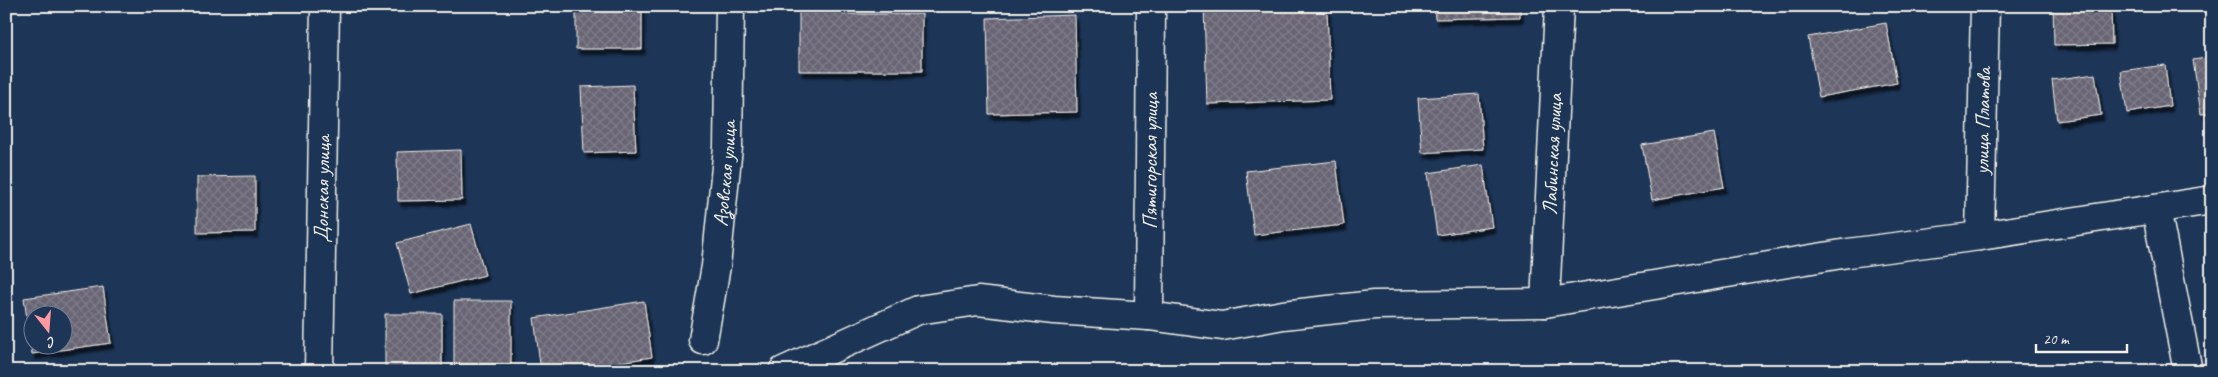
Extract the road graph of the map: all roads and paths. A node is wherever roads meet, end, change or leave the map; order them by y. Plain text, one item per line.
1 (324, 6) edge
2 (730, 6) edge
3 (1151, 6) edge
4 (1559, 6) edge
5 (1985, 6) edge
6 (2212, 200) edge
7 (2156, 209) junction
8 (1980, 236) junction
9 (1546, 303) junction
10 (1149, 316) junction
11 (703, 340) dead end
12 (319, 371) edge
13 (783, 371) edge
14 (2188, 371) edge

1 - 12 street, Донская улица
2 - 11 street, Азовская улица
3 - 10 street, Пятигорская улица
4 - 9 street, Лабинская улица
5 - 8 street, улица Платова
6 - 7 street
7 - 8 street
7 - 14 street
8 - 9 street
9 - 10 street
10 - 13 street

